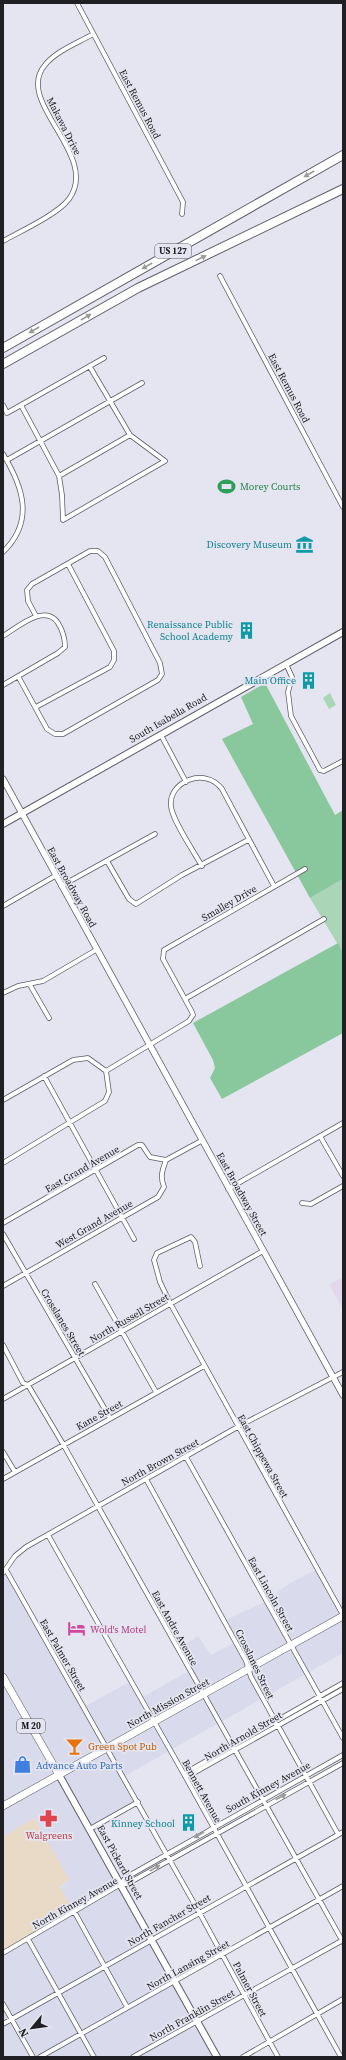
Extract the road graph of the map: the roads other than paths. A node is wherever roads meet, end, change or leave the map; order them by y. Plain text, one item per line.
1 (77, 3) edge
2 (93, 34) junction
3 (343, 155) edge
4 (343, 189) edge
5 (182, 214) dead end
6 (3, 241) edge
7 (220, 276) dead end
8 (3, 348) edge
9 (104, 358) dead end
10 (3, 364) edge
11 (90, 367) junction
12 (142, 383) dead end
13 (110, 401) junction
14 (3, 405) edge
15 (21, 405) junction
16 (130, 435) junction
17 (41, 440) junction
18 (3, 454) edge
19 (7, 460) junction
20 (59, 476) junction
21 (343, 507) edge
22 (3, 552) edge
23 (68, 564) junction
24 (36, 616) junction
25 (343, 632) edge
26 (3, 636) edge
27 (286, 664) junction
28 (18, 676) junction
29 (3, 685) edge
30 (36, 707) junction
31 (160, 735) junction
32 (343, 761) edge
33 (3, 779) edge
34 (186, 782) junction
35 (21, 813) junction
36 (3, 824) edge
37 (155, 834) dead end
38 (248, 840) junction
39 (107, 861) junction
40 (202, 866) junction
41 (305, 869) dead end
42 (55, 876) junction
43 (61, 886) junction
44 (274, 886) junction
45 (3, 906) edge
46 (324, 919) dead end
47 (96, 950) junction
48 (30, 985) junction
49 (3, 993) edge
50 (185, 999) junction
51 (126, 1002) joint
52 (49, 1018) dead end
53 (149, 1045) junction
54 (106, 1071) junction
55 (44, 1076) junction
56 (3, 1100) edge
57 (70, 1123) junction
58 (343, 1123) edge
59 (320, 1136) junction
60 (202, 1141) junction
61 (166, 1160) junction
62 (3, 1163) edge
63 (95, 1170) junction
64 (343, 1176) edge
65 (343, 1186) edge
66 (228, 1189) junction
67 (302, 1203) dead end
68 (122, 1217) junction
69 (3, 1223) edge
70 (3, 1234) edge
71 (134, 1239) dead end
72 (263, 1251) junction
73 (200, 1266) dead end
74 (25, 1274) junction
75 (94, 1284) dead end
76 (3, 1286) edge
77 (170, 1303) junction
78 (121, 1332) junction
79 (3, 1345) edge
80 (75, 1358) junction
81 (204, 1366) junction
82 (343, 1372) edge
83 (333, 1377) junction
84 (28, 1385) junction
85 (156, 1392) junction
86 (343, 1395) edge
87 (3, 1399) edge
88 (110, 1418) junction
89 (237, 1426) junction
90 (63, 1444) junction
91 (3, 1452) edge
92 (186, 1457) junction
93 (15, 1472) junction
94 (3, 1478) edge
95 (146, 1479) junction
96 (97, 1506) junction
97 (48, 1535) junction
98 (4, 1571) edge
99 (343, 1616) edge
100 (291, 1645) junction
101 (249, 1669) junction
102 (3, 1677) edge
103 (343, 1683) edge
104 (343, 1689) edge
105 (203, 1696) junction
106 (321, 1699) junction
107 (154, 1723) junction
108 (276, 1724) junction
109 (343, 1738) edge
110 (232, 1745) junction
111 (107, 1749) junction
112 (235, 1750) junction
113 (343, 1755) edge
114 (343, 1763) edge
115 (59, 1775) junction
116 (185, 1776) junction
117 (306, 1776) junction
118 (309, 1782) junction
119 (262, 1800) junction
120 (138, 1802) junction
121 (3, 1806) edge
122 (266, 1806) junction
123 (213, 1827) junction
124 (90, 1829) junction
125 (343, 1832) edge
126 (217, 1834) junction
127 (338, 1834) junction
128 (166, 1854) junction
129 (296, 1858) junction
130 (169, 1860) junction
131 (121, 1884) junction
132 (245, 1886) junction
133 (343, 1886) edge
134 (319, 1900) junction
135 (74, 1911) junction
136 (199, 1912) junction
137 (270, 1929) junction
138 (28, 1939) junction
139 (152, 1939) junction
140 (343, 1941) edge
141 (3, 1953) edge
142 (223, 1955) junction
143 (104, 1965) junction
144 (292, 1968) junction
145 (175, 1981) junction
146 (58, 1993) junction
147 (244, 1995) junction
148 (343, 1999) edge
149 (3, 2004) edge
150 (127, 2007) junction
151 (317, 2014) junction
152 (11, 2019) junction
153 (198, 2021) junction
154 (3, 2024) edge
155 (82, 2033) junction
156 (269, 2042) junction
157 (33, 2057) edge
158 (40, 2057) edge
159 (94, 2057) edge
160 (133, 2057) edge
161 (217, 2057) edge
162 (243, 2057) edge
163 (278, 2057) edge
164 (341, 2057) edge

1 - 2 street, East Remus Road
2 - 5 street, East Remus Road
2 - 6 street, Makawa Drive
3 -> 8 highway, US 127
10 -> 4 highway, US 127
7 - 21 street, East Remus Road
9 - 11 street
11 - 13 street
11 - 15 street
12 - 13 street
13 - 16 street
13 - 17 street
14 - 15 street
15 - 17 street
16 - 20 street
16 - 20 street
17 - 19 street
17 - 20 street
18 - 19 street
19 - 22 street
23 - 24 street
23 - 30 street
23 - 30 street
24 - 26 street
24 - 28 street
25 - 27 main road, South Isabella Road
27 - 31 main road, South Isabella Road
27 - 32 street
28 - 29 street
28 - 30 street
31 - 34 street
31 - 35 main road, South Isabella Road
33 - 35 street, East Broadway Road
34 - 38 street
34 - 40 street
35 - 36 main road, South Isabella Road
35 - 42 street, East Broadway Road
37 - 39 street
38 - 40 street
38 - 44 street
39 - 40 street
39 - 43 street
41 - 44 street, Smalley Drive
42 - 43 street, East Broadway Road
42 - 45 street
43 - 47 street, East Broadway Road
44 - 50 street, Smalley Drive
46 - 50 street
47 - 48 street
47 - 51 street, East Broadway Road
48 - 49 street
48 - 52 street
50 - 53 street
51 - 53 street, East Broadway Street
53 - 54 street
53 - 60 street, East Broadway Street
54 - 55 street
54 - 57 street
55 - 56 street
55 - 57 street
57 - 62 street
57 - 63 street
58 - 59 street
59 - 64 street
59 - 66 street
60 - 61 street
60 - 66 street, East Broadway Street
61 - 63 street, East Grand Avenue
61 - 68 street, West Grand Avenue
63 - 68 street
63 - 69 street, East Grand Avenue
65 - 67 street
66 - 72 street, East Broadway Street
68 - 71 street
68 - 74 street, West Grand Avenue
70 - 74 street, Crosslanes Street
72 - 77 street, North Russell Street
72 - 83 street, East Broadway Street
73 - 77 street, East Chippewa Street
74 - 76 street, West Grand Avenue
74 - 80 street, Crosslanes Street
75 - 78 street
77 - 78 street, North Russell Street
77 - 81 street, East Chippewa Street
78 - 80 street, North Russell Street
78 - 85 street
79 - 84 street, East Andre Avenue
80 - 84 street, North Russell Street
80 - 88 street, Crosslanes Street
81 - 85 street, Kane Street
81 - 89 street, East Chippewa Street
82 - 83 street, North Brown Street
83 - 86 street, East Broadway Street
83 - 89 street, North Brown Street
84 - 87 street, North Russell Street
84 - 90 street, East Andre Avenue
85 - 88 street, Kane Street
88 - 90 street, Kane Street
89 - 92 street, North Brown Street
89 - 99 street, East Chippewa Street
90 - 93 street, Kane Street
90 - 96 street, East Andre Avenue
91 - 93 street
92 - 95 street, North Brown Street
92 - 100 street, East Lincoln Street
93 - 94 street, Kane Street
95 - 96 street, North Brown Street
95 - 101 street, Crosslanes Street
96 - 97 street, North Brown Street
96 - 105 street, East Andre Avenue
97 - 98 street, North Brown Street
97 - 107 street, Bennett Avenue
98 - 111 street, East Palmer Street
99 - 100 main road, North Mission Street
100 - 101 main road, North Mission Street
100 - 106 street, East Lincoln Street
101 - 105 main road, North Mission Street
101 - 108 street, Crosslanes Street
102 - 115 main road, East Pickard Street / M 20
103 - 106 street, North Arnold Street
104 - 106 street, North Arnold Street
105 - 107 main road, North Mission Street
105 - 110 street, East Andre Avenue
106 - 108 street, North Arnold Street
106 - 109 street, East Lincoln Street
107 - 111 main road, North Mission Street
107 - 116 street, Bennett Avenue
108 - 110 street, North Arnold Street
108 - 112 street, North Arnold Street
108 - 117 street, Crosslanes Street
110 - 112 street, East Andre Avenue
110 - 116 street, North Arnold Street
111 - 115 main road, North Mission Street
111 - 120 street, East Palmer Street
112 - 116 street, North Arnold Street
112 - 119 street, East Andre Avenue
113 - 117 street, South Kinney Avenue
114 - 118 street, North Kinney Avenue
115 - 121 main road, North Mission Street
115 - 124 main road, East Pickard Street
116 - 123 street, Bennett Avenue
117 - 118 street, Crosslanes Street
117 - 119 street, South Kinney Avenue
122 -> 118 street, North Kinney Avenue
118 - 127 street, Crosslanes Street
119 - 122 street, East Andre Avenue
119 - 123 street, South Kinney Avenue
120 - 124 street
120 - 128 street, Palmer Street
122 - 126 street, North Kinney Avenue
122 - 129 street, East Andre Avenue
123 - 126 street, Bennett Avenue
123 -> 128 street, South Kinney Avenue
124 - 131 main road, East Pickard Street
125 - 127 street, North Fancher Street
126 - 130 street, North Kinney Avenue
126 - 132 street, Bennett Avenue
127 - 129 street, North Fancher Street
128 - 130 street, Palmer Street
128 - 131 street, South Kinney Avenue
129 - 132 street, North Fancher Street
129 - 134 street, East Andre Avenue
131 -> 130 street, North Kinney Avenue
130 - 136 street, Palmer Street
131 - 135 street, North Kinney Avenue
131 - 139 main road, East Pickard Street
132 - 136 street, North Fancher Street
132 - 137 street, Bennett Avenue
133 - 134 street, North Lansing Street
134 - 137 street, North Lansing Street
134 - 140 street, East Andre Avenue
135 - 138 street, North Kinney Avenue
135 - 143 street
136 - 139 street, North Fancher Street
136 - 142 street, Palmer Street
137 - 142 street, North Lansing Street
137 - 144 street, Bennett Avenue
138 - 141 street, North Kinney Avenue
138 - 146 street
139 - 143 street, North Fancher Street
139 - 145 main road, East Pickard Street
140 - 144 street, North Franklin Street
142 - 145 street, North Lansing Street
142 - 147 street, Palmer Street
143 - 146 street, North Fancher Street
143 - 150 street
144 - 147 street, North Franklin Street
144 - 151 street, Bennett Avenue
145 - 150 street, North Lansing Street
145 - 153 main road, East Pickard Street
146 - 152 street, North Fancher Street
146 - 155 street
147 - 153 street, North Franklin Street
147 - 156 street, Palmer Street
148 - 151 street
149 - 152 street
150 - 155 street, North Lansing Street
151 - 156 street
151 - 164 street, Bennett Avenue
152 - 154 street, North Fancher Street
152 - 157 street
153 - 160 street, North Franklin Street
153 - 161 main road, East Pickard Street
155 - 158 street, North Lansing Street
155 - 159 street
156 - 162 street
156 - 163 street, Palmer Street

